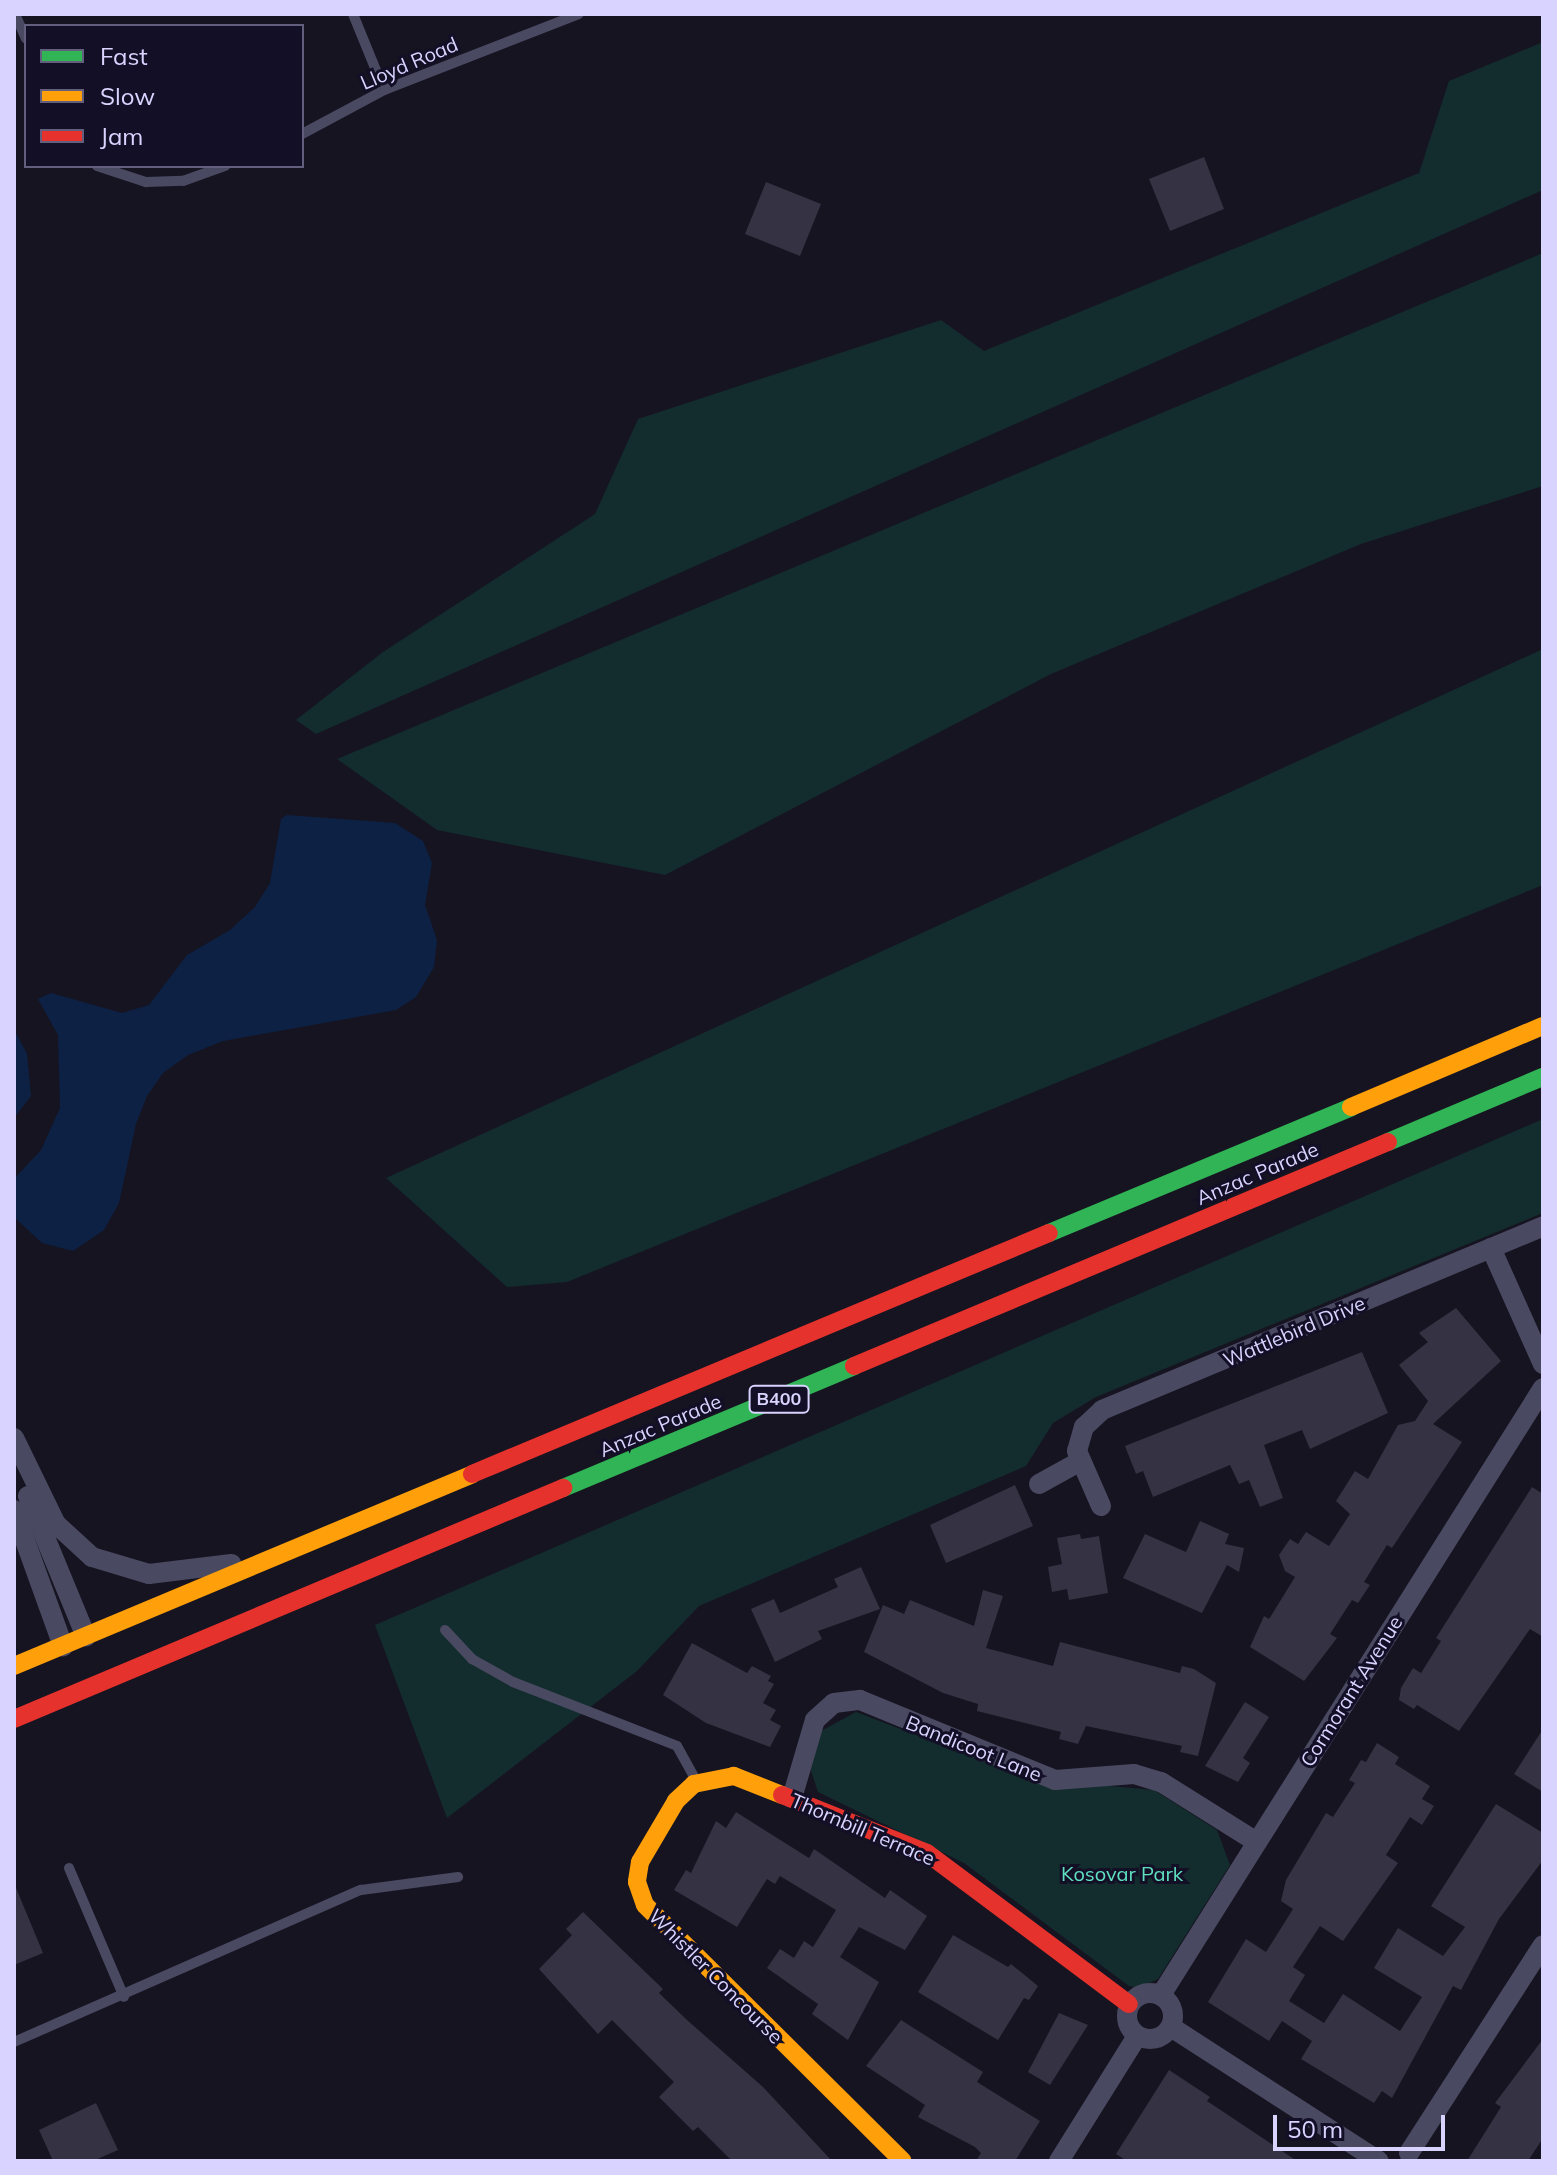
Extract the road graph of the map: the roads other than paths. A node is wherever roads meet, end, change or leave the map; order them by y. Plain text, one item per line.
1 (15, 14) edge
2 (353, 14) edge
3 (579, 14) edge
4 (24, 34) edge
5 (384, 90) junction
6 (304, 133) edge
7 (103, 168) edge
8 (219, 168) edge
9 (1543, 1026) edge
10 (1543, 1077) edge
11 (1543, 1226) edge
12 (1491, 1248) junction
13 (1543, 1364) edge
14 (1543, 1388) edge
15 (14, 1438) edge
16 (14, 1458) edge
17 (1079, 1462) junction
18 (1039, 1484) dead end
19 (1101, 1506) dead end
20 (14, 1510) edge
21 (271, 1557) junction
22 (445, 1630) dead end
23 (86, 1637) junction
24 (63, 1646) junction
25 (14, 1666) edge
26 (93, 1685) junction
27 (14, 1719) edge
28 (697, 1782) junction
29 (792, 1798) junction
30 (1255, 1841) junction
31 (69, 1868) dead end
32 (458, 1877) dead end
33 (1543, 1945) edge
34 (1161, 1995) junction
35 (124, 1997) junction
36 (1129, 2004) junction
37 (1171, 2027) junction
38 (1137, 2036) junction
39 (14, 2042) edge
40 (1413, 2157) edge
41 (903, 2161) edge
42 (1059, 2161) edge
43 (1379, 2161) edge

1 - 4 lane
2 - 5 lane
3 - 5 lane, Lloyd Road
5 - 6 lane, Lloyd Road
7 - 8 lane
9 - 21 main road, Anzac Parade / B400
10 - 26 main road, Anzac Parade / B400
11 - 12 street, Wattlebird Drive
12 - 13 street
12 - 17 street, Wattlebird Drive
14 - 30 street, Cormorant Avenue
15 - 21 street
16 - 23 street
17 - 18 street
17 - 19 street
20 - 24 street
21 - 23 main road, Anzac Parade / B400
22 - 28 lane
23 - 24 main road, Anzac Parade / B400
23 - 26 main road
24 - 25 main road, Anzac Parade / B400
24 - 26 main road
26 - 27 main road, Anzac Parade / B400
28 - 29 main road, Thornbill Terrace
28 - 41 main road, Whistler Concourse
29 - 30 street, Bandicoot Lane
29 - 36 main road, Thornbill Terrace
30 - 34 street, Cormorant Avenue
31 - 35 lane
32 - 35 lane
33 - 40 street
34 - 36 street
34 - 37 street
35 - 39 lane
36 - 38 street
37 - 38 street
37 - 43 street
38 - 42 street
40 - 43 street

